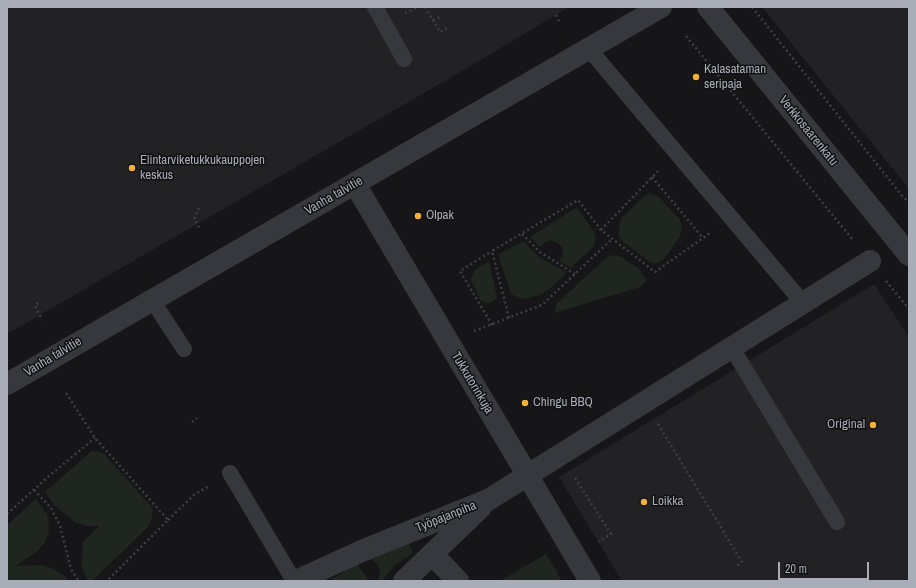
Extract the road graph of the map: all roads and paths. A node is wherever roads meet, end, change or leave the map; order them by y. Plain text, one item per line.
1 (375, 7) edge
2 (425, 7) edge
3 (662, 7) edge
4 (708, 7) edge
5 (752, 7) edge
6 (556, 14) dead end
7 (440, 17) dead end
8 (433, 20) junction
9 (560, 23) dead end
10 (447, 28) dead end
11 (686, 36) dead end
12 (589, 48) junction
13 (404, 58) dead end
14 (658, 170) dead end
15 (652, 177) junction
16 (355, 184) junction
17 (909, 202) edge
18 (200, 208) dead end
19 (200, 229) dead end
20 (601, 230) junction
21 (710, 233) dead end
22 (522, 234) junction
23 (702, 238) junction
24 (612, 239) junction
25 (906, 247) edge
26 (492, 251) junction
27 (870, 262) joint
28 (575, 274) junction
29 (898, 295) dead end
30 (152, 300) junction
31 (38, 303) dead end
32 (803, 304) junction
33 (909, 309) edge
34 (509, 318) junction
35 (42, 320) dead end
36 (492, 325) junction
37 (471, 332) dead end
38 (732, 348) junction
39 (184, 349) dead end
40 (7, 384) edge
41 (66, 393) dead end
42 (198, 418) dead end
43 (655, 418) dead end
44 (192, 422) dead end
45 (95, 438) junction
46 (230, 474) joint
47 (527, 475) junction
48 (574, 476) dead end
49 (34, 490) junction
50 (488, 500) junction
51 (7, 514) edge
52 (168, 520) junction
53 (837, 522) dead end
54 (598, 542) dead end
55 (432, 554) junction
56 (737, 566) dead end
57 (79, 581) edge
58 (107, 581) edge
59 (295, 581) edge
60 (404, 581) edge
61 (458, 581) edge
62 (590, 581) edge

1 - 13 lane
2 - 8 path
3 - 12 street, Vanha talvitie
4 - 25 street, Verkkosaarenkatu
5 - 17 path
6 - 9 path
7 - 8 path
8 - 10 path
11 - 27 path
12 - 16 street, Vanha talvitie
12 - 32 lane
14 - 15 path
15 - 20 path
15 - 23 path
16 - 30 street, Vanha talvitie
16 - 47 street, Tukkutorinkuja
18 - 19 path
20 - 22 path
20 - 24 path
21 - 23 path
22 - 26 path
22 - 28 path
23 - 24 path
24 - 28 path
26 - 34 path
26 - 36 path
27 - 32 street
28 - 34 path
29 - 33 path
30 - 39 lane
30 - 40 street, Vanha talvitie
31 - 35 path
32 - 38 street
34 - 36 path
36 - 37 path
38 - 47 street
38 - 53 lane
41 - 45 path
42 - 44 path
43 - 56 path
45 - 49 path
45 - 52 path
46 - 52 path
46 - 59 lane
47 - 50 street
47 - 62 street, Tukkutorinkuja
48 - 54 path
49 - 51 path
49 - 57 path
50 - 55 street, Työpajanpiha
50 - 59 street, Työpajanpiha
52 - 58 path
55 - 60 street, Työpajanpiha
55 - 61 street

